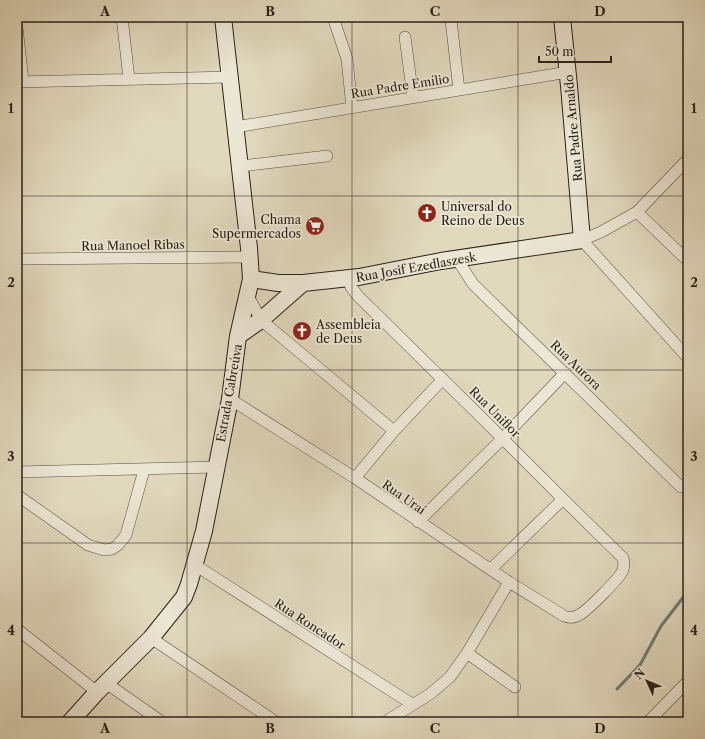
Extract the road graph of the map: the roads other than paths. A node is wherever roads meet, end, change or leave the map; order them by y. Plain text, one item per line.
1 (122, 17) edge
2 (223, 17) edge
3 (333, 17) edge
4 (562, 17) edge
5 (452, 20) dead end
6 (17, 28) edge
7 (405, 37) dead end
8 (568, 72) junction
9 (230, 77) junction
10 (129, 79) junction
11 (20, 82) edge
12 (459, 90) junction
13 (413, 97) junction
14 (352, 108) junction
15 (236, 127) junction
16 (327, 156) dead end
17 (688, 159) edge
18 (240, 166) junction
19 (637, 212) junction
20 (582, 240) junction
21 (250, 257) junction
22 (17, 259) edge
23 (457, 259) junction
24 (688, 261) edge
25 (348, 278) junction
26 (303, 283) junction
27 (249, 286) junction
28 (261, 320) junction
29 (238, 336) junction
30 (688, 358) edge
31 (565, 373) junction
32 (443, 379) junction
33 (230, 399) junction
34 (394, 431) junction
35 (503, 438) junction
36 (216, 467) junction
37 (144, 470) junction
38 (17, 472) edge
39 (355, 478) junction
40 (685, 486) edge
41 (17, 495) edge
42 (563, 499) junction
43 (418, 522) junction
44 (195, 565) junction
45 (491, 569) junction
46 (509, 582) junction
47 (564, 616) joint
48 (17, 629) edge
49 (151, 638) junction
50 (467, 653) junction
51 (688, 681) edge
52 (515, 687) dead end
53 (102, 688) junction
54 (412, 704) junction
55 (70, 722) edge
56 (162, 722) edge
57 (276, 722) edge
58 (385, 722) edge
59 (648, 722) edge

1 - 10 street
2 - 9 main road, Estrada Cabreúva
3 - 14 street
4 - 8 main road, Rua Padre Arnaldo
5 - 12 street
6 - 11 street
7 - 13 street
8 - 12 street, Rua Padre Emílio
8 - 20 main road, Rua Padre Arnaldo
9 - 10 street
9 - 15 main road, Estrada Cabreúva
10 - 11 street
12 - 13 street, Rua Padre Emílio
13 - 14 street, Rua Padre Emílio
14 - 15 street, Rua Padre Emílio
15 - 18 main road, Estrada Cabreúva
16 - 18 street
17 - 19 street
18 - 21 main road, Estrada Cabreúva
19 - 20 street
19 - 24 street
20 - 23 main road, Rua Josif Ezedlaszesk
20 - 30 street
21 - 22 street, Rua Manoel Ribas
21 - 27 main road, Estrada Cabreúva
23 - 25 main road, Rua Josif Ezedlaszesk
23 - 31 street, Rua Aurora
25 - 26 main road, Rua Josif Ezedlaszesk
25 - 32 street, Rua Uniflor
26 - 27 main road, Rua Josif Ezedlaszesk
26 - 28 main road
27 - 28 street
27 - 29 main road, Estrada Cabreúva
28 - 29 main road
28 - 34 street
29 - 33 main road, Estrada Cabreúva
31 - 35 street
31 - 40 street, Rua Aurora
32 - 34 street
32 - 35 street, Rua Uniflor
33 - 36 main road, Estrada Cabreúva
33 - 39 street, Rua Uraí
34 - 39 street
35 - 42 street, Rua Uniflor
35 - 43 street
36 - 37 street
36 - 44 main road, Estrada Cabreúva
37 - 38 street
37 - 41 street
39 - 43 street, Rua Uraí
42 - 45 street
42 - 47 street, Rua Uniflor
43 - 45 street, Rua Uraí
44 - 49 main road, Estrada Cabreúva
44 - 54 street, Rua Roncador
45 - 46 street, Rua Uraí
46 - 47 street, Rua Uraí
46 - 50 street
48 - 53 street
49 - 53 main road, Estrada Cabreúva
49 - 57 street
50 - 52 street
50 - 54 street
51 - 59 street
53 - 55 main road, Estrada Cabreúva
53 - 56 street
54 - 58 street

